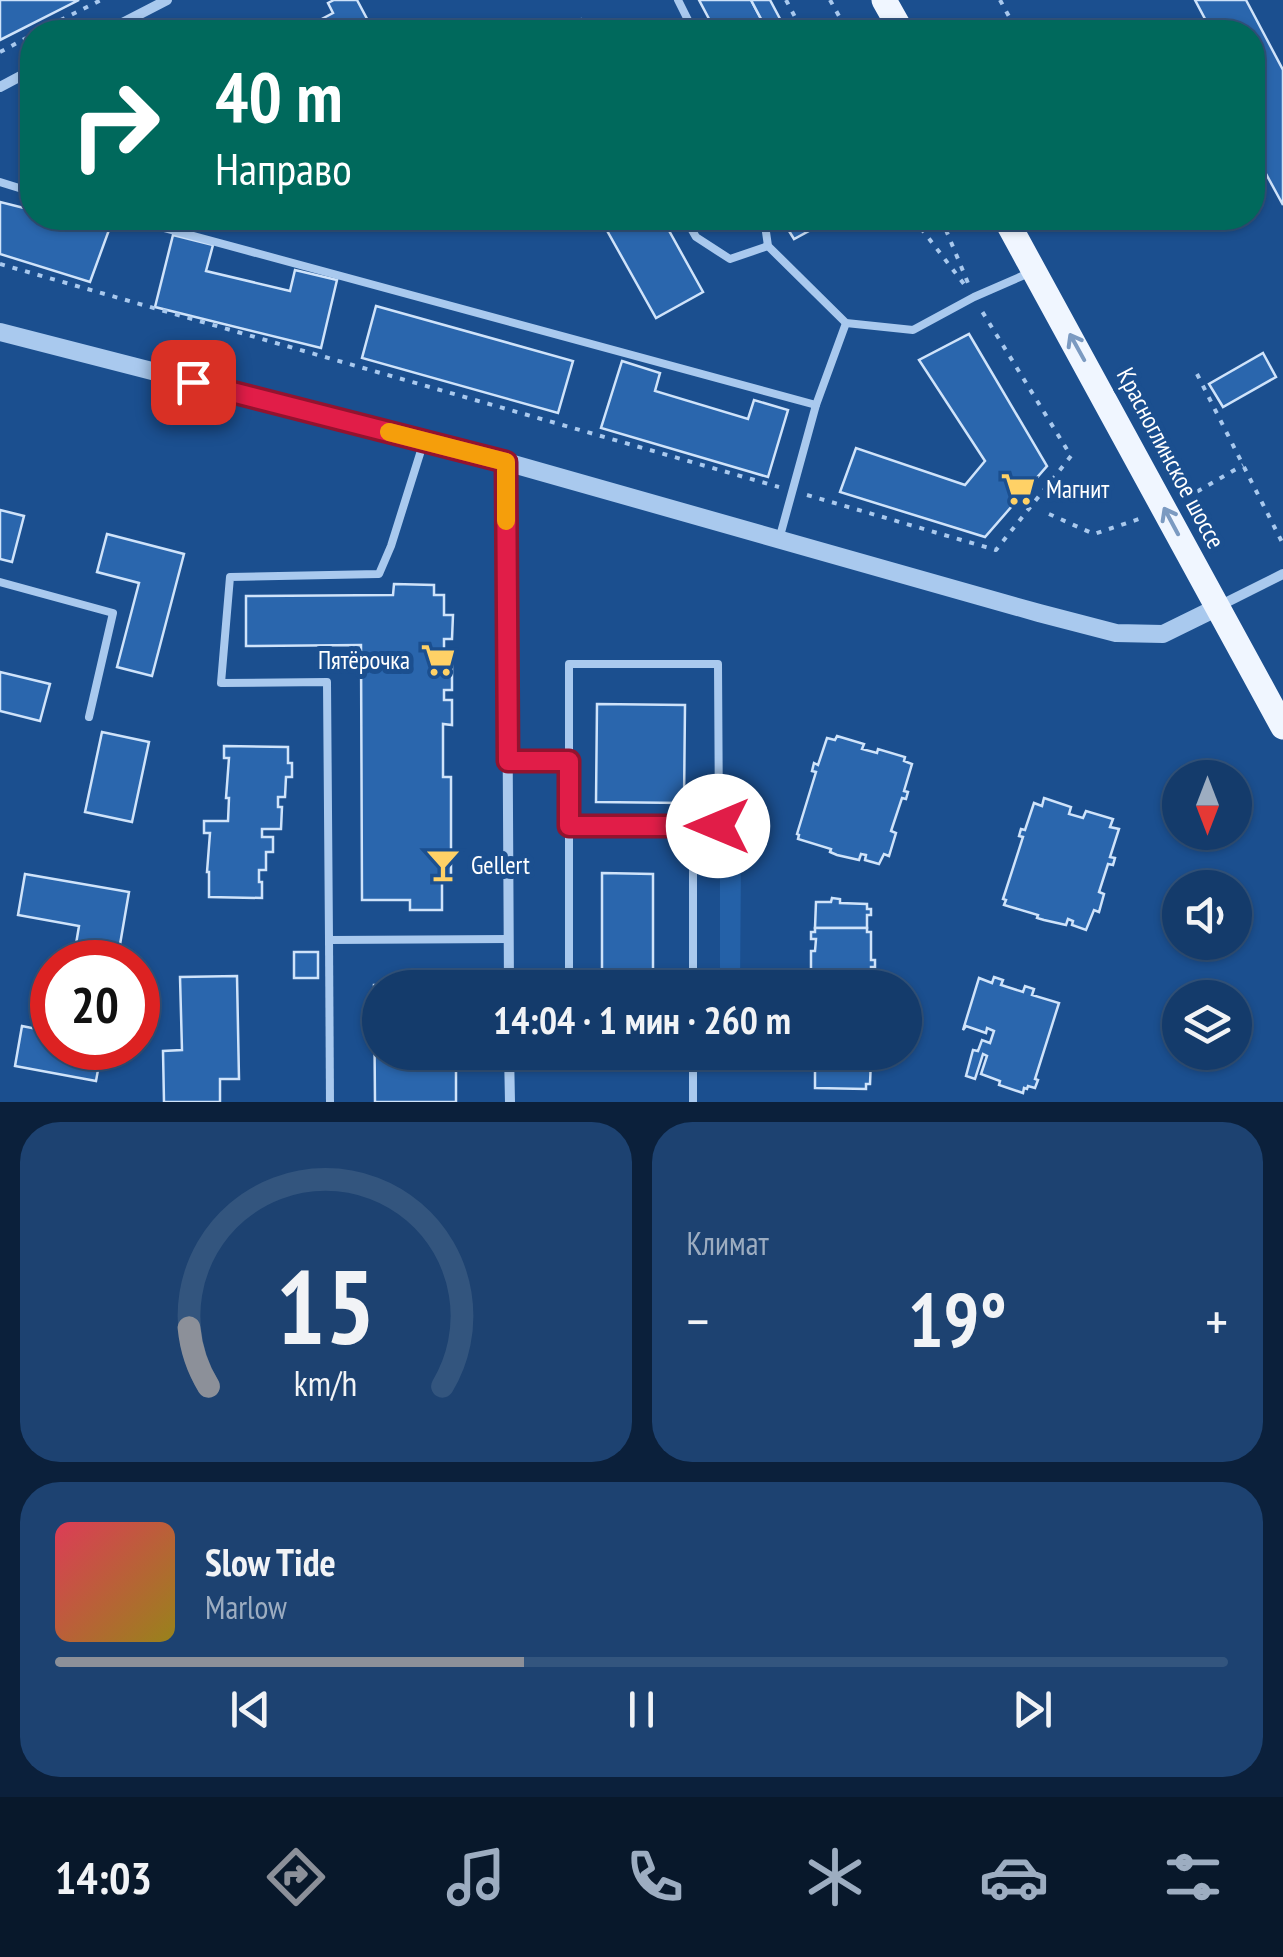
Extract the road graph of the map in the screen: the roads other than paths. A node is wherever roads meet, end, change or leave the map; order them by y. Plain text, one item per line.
1 (167, 0) edge
2 (128, 20) edge
3 (171, 230) edge
4 (692, 230) edge
5 (766, 230) edge
6 (1013, 230) edge
7 (768, 246) junction
8 (1035, 271) junction
9 (846, 324) junction
10 (0, 332) edge
11 (816, 404) junction
12 (424, 441) junction
13 (506, 462) junction
14 (779, 540) junction
15 (1283, 574) edge
16 (0, 582) edge
17 (1218, 606) junction
18 (88, 717) dead end
19 (1283, 726) edge
20 (508, 761) junction
21 (569, 761) junction
22 (569, 826) junction
23 (693, 826) junction
24 (509, 939) junction
25 (329, 940) junction
26 (509, 970) edge
27 (570, 970) edge
28 (693, 970) edge
29 (509, 1070) edge
30 (693, 1070) edge
31 (330, 1102) edge
32 (510, 1102) edge
33 (693, 1102) edge

1 - 2 street
3 - 11 lane
4 - 7 lane
5 - 7 lane
6 - 8 main road, Красноглинское шоссе
7 - 9 lane
8 - 9 lane
17 -> 8 main road, Красноглинское шоссе
9 - 11 lane
10 - 12 street
11 - 14 lane
12 - 13 street
12 - 25 lane
13 - 14 street
13 - 20 street
14 - 17 street
15 - 17 street
16 - 18 lane
17 - 19 main road, Красноглинское шоссе
20 - 21 lane
20 - 24 street
21 - 22 lane
21 - 23 lane
22 - 23 lane
22 - 27 lane
23 - 28 lane
24 - 25 lane
24 - 26 street
25 - 31 lane
29 - 32 street
30 - 33 lane

